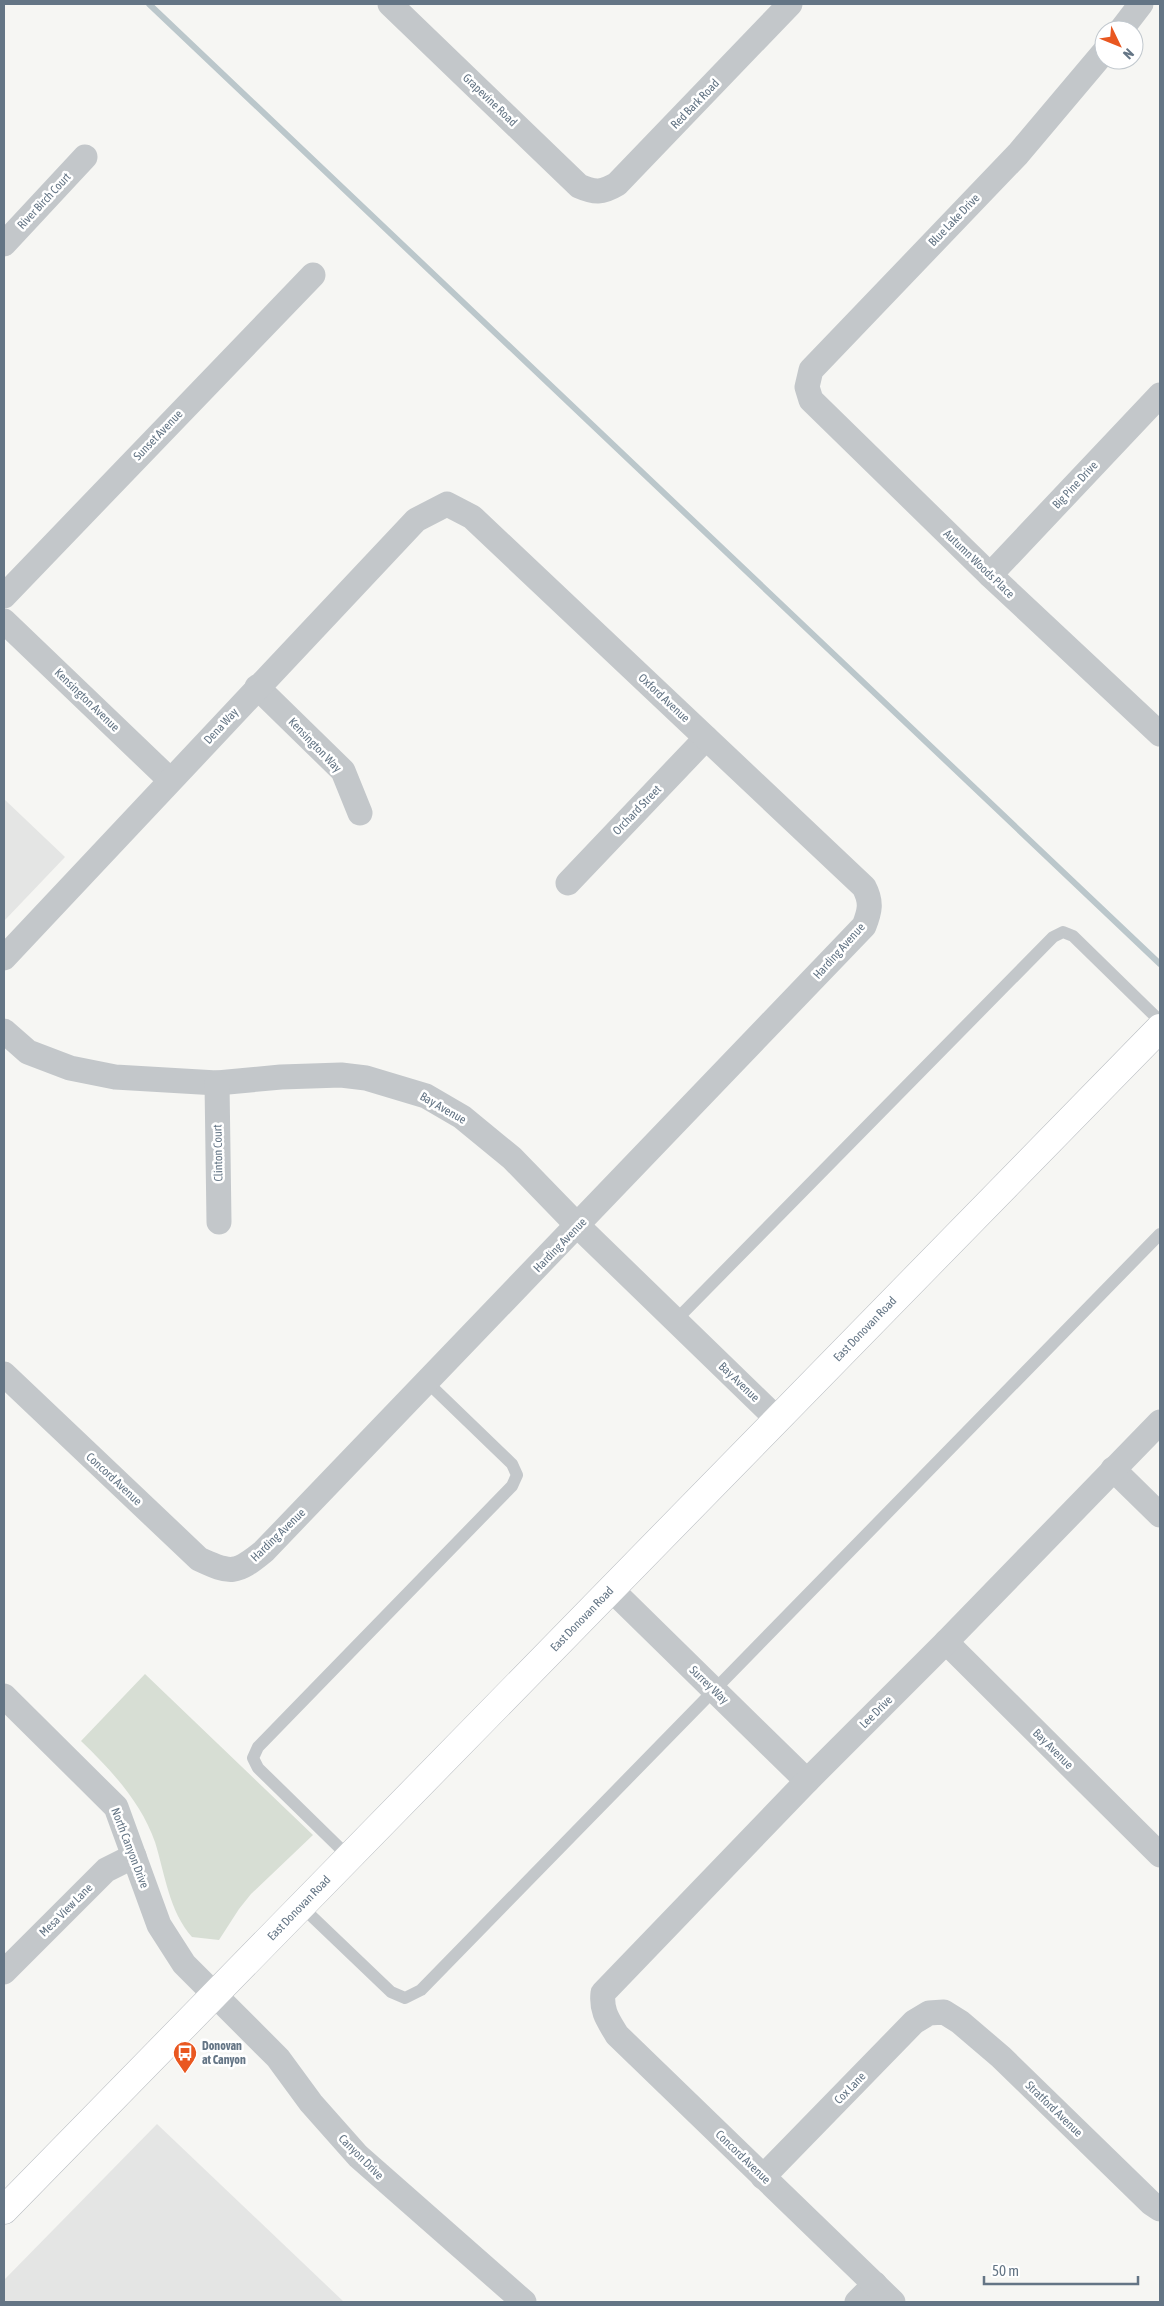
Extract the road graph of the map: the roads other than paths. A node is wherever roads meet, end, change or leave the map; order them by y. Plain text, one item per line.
1 (790, 4) edge
2 (1141, 4) edge
3 (1147, 4) edge
4 (406, 9) edge
5 (1160, 14) edge
6 (1129, 20) edge
7 (1094, 64) edge
8 (85, 157) dead end
9 (592, 192) joint
10 (4, 244) edge
11 (313, 275) dead end
12 (807, 386) joint
13 (1160, 395) edge
14 (446, 504) joint
15 (990, 575) junction
16 (4, 596) edge
17 (4, 621) edge
18 (257, 687) junction
19 (1160, 734) edge
20 (706, 738) junction
21 (170, 780) junction
22 (360, 812) dead end
23 (568, 883) dead end
24 (870, 904) joint
25 (4, 958) edge
26 (1160, 1021) edge
27 (1160, 1028) edge
28 (4, 1031) edge
29 (217, 1083) junction
30 (219, 1222) dead end
31 (578, 1226) junction
32 (1160, 1234) edge
33 (675, 1321) junction
34 (4, 1374) edge
35 (427, 1382) junction
36 (777, 1419) junction
37 (1160, 1422) edge
38 (1113, 1469) junction
39 (1160, 1515) edge
40 (233, 1570) joint
41 (611, 1589) junction
42 (946, 1642) junction
43 (714, 1690) junction
44 (4, 1696) edge
45 (807, 1781) junction
46 (1160, 1855) edge
47 (134, 1856) junction
48 (349, 1857) junction
49 (301, 1906) junction
50 (4, 1972) edge
51 (215, 1994) junction
52 (602, 2007) joint
53 (944, 2012) joint
54 (763, 2177) junction
55 (4, 2210) edge
56 (1160, 2210) edge
57 (875, 2284) junction
58 (524, 2302) edge
59 (857, 2302) edge
60 (893, 2302) edge

1 - 9 street, Red Bark Road
2 - 6 street
3 - 5 street
4 - 9 street, Grapevine Road
7 - 12 street, Blue Lake Drive
8 - 10 street, River Birch Court
11 - 16 street, Sunset Avenue
12 - 15 street, Autumn Woods Place
13 - 15 street, Big Pine Drive
14 - 18 street, Dena Way
14 - 20 street, Oxford Avenue
15 - 19 street, Autumn Woods Place
17 - 21 street, Kensington Avenue
18 - 21 street, Dena Way
18 - 22 street, Kensington Way
20 - 23 street, Orchard Street
20 - 24 street, Oxford Avenue
21 - 25 street, Dena Way
24 - 31 street, Harding Avenue
26 - 33 lane
27 - 36 street, East Donovan Road
28 - 29 street, Bay Avenue
29 - 30 street, Clinton Court
29 - 31 street, Bay Avenue
31 - 33 street, Bay Avenue
31 - 35 street, Harding Avenue
32 - 43 lane
33 - 36 street, Bay Avenue
34 - 40 street, Concord Avenue
35 - 40 street, Harding Avenue
35 - 48 lane
36 - 41 street, East Donovan Road
37 - 38 street, Lee Drive
38 - 39 street
38 - 42 street, Lee Drive
41 - 43 street, Surrey Way
41 - 48 street, East Donovan Road
42 - 45 street, Lee Drive
42 - 46 street, Bay Avenue
43 - 45 street, Surrey Way
43 - 49 lane
44 - 47 street, North Canyon Drive
45 - 52 street, Lee Drive
47 - 50 street, Mesa View Lane
47 - 51 street, North Canyon Drive
48 - 49 street, East Donovan Road
49 - 51 street, East Donovan Road
51 - 55 street, East Donovan Road
51 - 58 street, Canyon Drive
52 - 54 street, Concord Avenue
53 - 54 street, Cox Lane
53 - 56 street, Stratford Avenue
54 - 57 street, Concord Avenue
57 - 59 street
57 - 60 street, Concord Avenue

